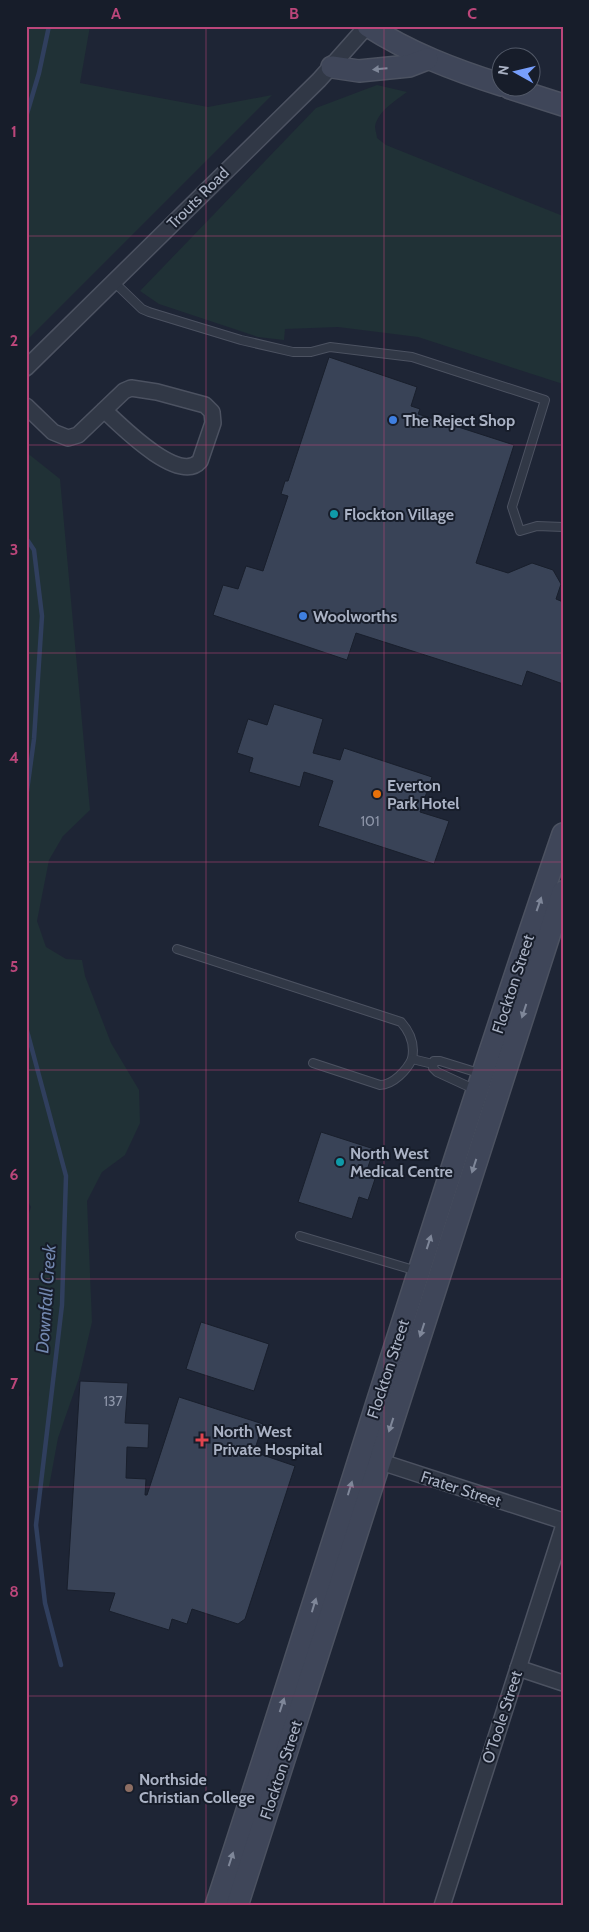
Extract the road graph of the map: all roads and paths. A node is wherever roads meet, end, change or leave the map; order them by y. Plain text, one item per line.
1 (368, 26) edge
2 (427, 59) junction
3 (332, 67) junction
4 (492, 82) edge
5 (541, 98) edge
6 (563, 105) edge
7 (114, 282) junction
8 (26, 368) edge
9 (26, 406) edge
10 (104, 410) junction
11 (563, 527) edge
12 (563, 834) edge
13 (563, 892) edge
14 (177, 949) dead end
15 (412, 1059) junction
16 (313, 1063) dead end
17 (433, 1064) junction
18 (480, 1082) junction
19 (300, 1236) dead end
20 (419, 1272) junction
21 (370, 1458) junction
22 (563, 1521) edge
23 (563, 1528) edge
24 (518, 1668) junction
25 (563, 1683) edge
26 (216, 1906) edge
27 (237, 1906) edge
28 (442, 1906) edge

1 - 2 street, Trouts Road
1 - 3 street, Trouts Road
2 -> 3 street
2 - 4 street, Trouts Road
3 - 7 street, Trouts Road
5 - 6 street
7 - 8 street, Trouts Road
7 - 11 lane
9 - 10 street
10 - 10 street
18 -> 12 street, Flockton Street
13 -> 21 street, Flockton Street
14 - 15 lane
15 - 16 lane
15 - 17 lane
17 - 18 lane
17 - 18 lane
20 -> 18 street, Flockton Street
19 - 20 lane
20 - 21 street, Flockton Street
21 - 22 street, Frater Street
26 -> 21 street, Flockton Street
21 - 27 street, Flockton Street
23 - 24 street, O'Toole Street
24 - 25 street
24 - 28 street, O'Toole Street

